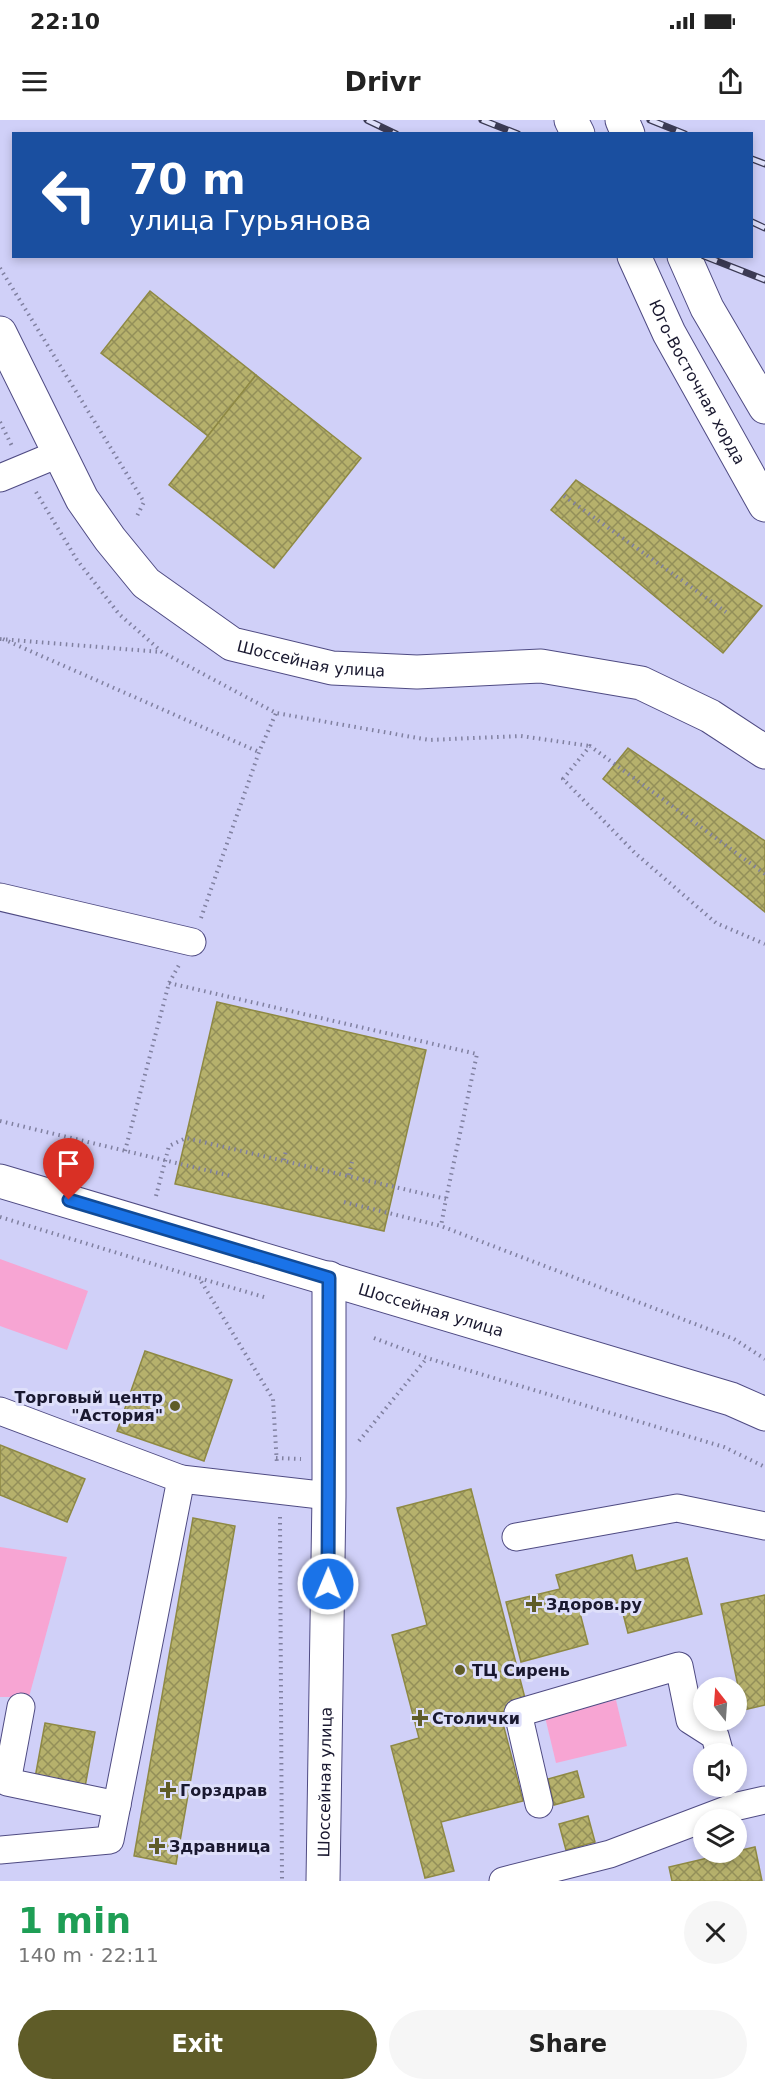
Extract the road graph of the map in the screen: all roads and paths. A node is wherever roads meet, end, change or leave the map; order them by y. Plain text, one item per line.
1 (635, 258) edge
2 (685, 258) edge
3 (0, 268) edge
4 (0, 333) edge
5 (765, 407) edge
6 (58, 454) junction
7 (0, 478) edge
8 (564, 495) dead end
9 (765, 505) edge
10 (136, 518) dead end
11 (726, 612) dead end
12 (2, 639) edge
13 (162, 652) dead end
14 (276, 713) dead end
15 (259, 752) junction
16 (765, 752) edge
17 (765, 874) edge
18 (0, 897) edge
19 (192, 942) junction
20 (765, 944) edge
21 (169, 982) junction
22 (0, 1121) edge
23 (286, 1150) dead end
24 (125, 1151) junction
25 (284, 1160) junction
26 (166, 1161) junction
27 (352, 1162) dead end
28 (349, 1175) junction
29 (231, 1176) dead end
30 (0, 1181) edge
31 (446, 1199) junction
32 (344, 1202) dead end
33 (0, 1217) edge
34 (441, 1226) junction
35 (199, 1278) junction
36 (329, 1278) junction
37 (264, 1297) dead end
38 (374, 1338) dead end
39 (765, 1359) edge
40 (0, 1411) edge
41 (765, 1414) edge
42 (765, 1467) edge
43 (181, 1479) junction
44 (280, 1490) junction
45 (329, 1496) junction
46 (765, 1526) edge
47 (516, 1537) dead end
48 (21, 1707) dead end
49 (717, 1743) edge
50 (731, 1797) edge
51 (765, 1800) edge
52 (539, 1804) dead end
53 (117, 1805) junction
54 (0, 1850) edge
55 (282, 1881) edge
56 (323, 1881) edge
57 (503, 1881) edge

1 - 9 main road, Юго-Восточная хорда
2 - 5 main road
3 - 10 path
4 - 6 main road, Шоссейная улица
6 - 7 lane
6 - 16 main road, Шоссейная улица
8 - 11 path
12 - 13 path
12 - 15 path
14 - 15 path
15 - 19 path
17 - 20 path
18 - 19 lane
19 - 21 path
21 - 24 path
21 - 31 path
22 - 24 path
23 - 25 path
24 - 26 path
25 - 26 path
25 - 28 path
26 - 29 path
27 - 28 path
28 - 31 path
30 - 36 main road
31 - 34 path
32 - 34 path
33 - 35 path
34 - 39 path
35 - 37 path
35 - 44 path
36 - 41 main road, Шоссейная улица
36 - 45 main road, Шоссейная улица
38 - 42 path
40 - 43 lane
43 - 44 lane
43 - 53 lane
44 - 45 lane
44 - 55 path
45 - 56 main road, Шоссейная улица
46 - 47 lane
48 - 53 lane
49 - 52 lane
50 - 51 lane
50 - 57 lane
53 - 54 lane

